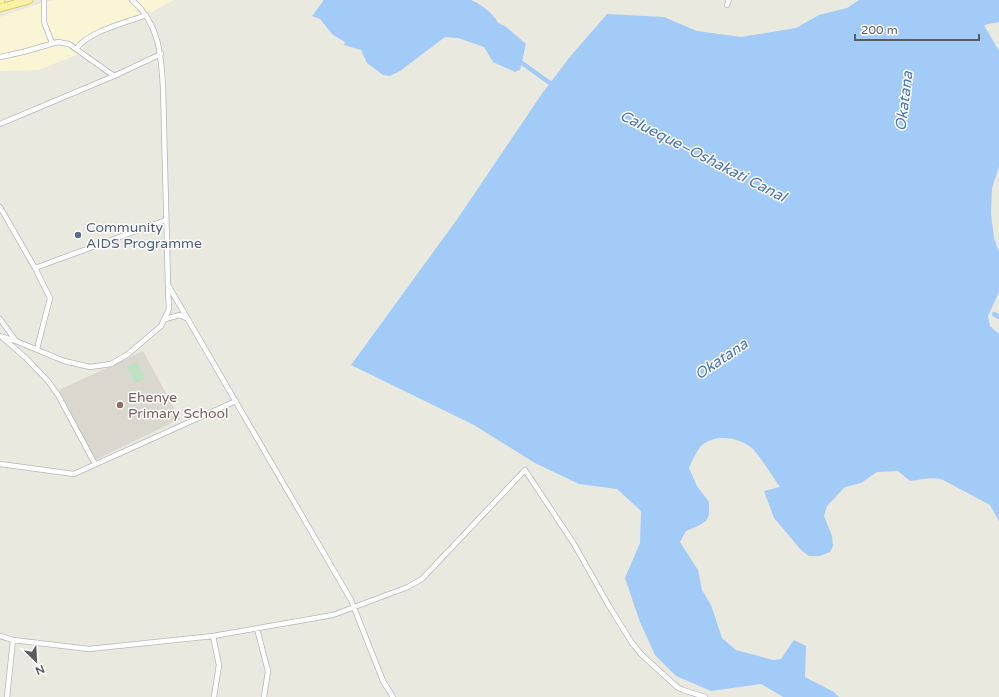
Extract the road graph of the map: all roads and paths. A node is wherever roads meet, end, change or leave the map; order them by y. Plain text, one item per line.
1 (29, 0) edge
2 (44, 0) edge
3 (132, 0) edge
4 (0, 8) edge
5 (146, 15) junction
6 (52, 43) junction
7 (76, 49) junction
8 (161, 54) junction
9 (0, 57) edge
10 (114, 76) junction
11 (0, 124) edge
12 (0, 207) edge
13 (166, 220) junction
14 (35, 268) junction
15 (168, 285) junction
16 (165, 318) junction
17 (186, 318) junction
18 (0, 319) edge
19 (1, 336) edge
20 (16, 340) junction
21 (37, 349) junction
22 (236, 401) junction
23 (0, 464) edge
24 (94, 464) junction
25 (354, 607) junction
26 (257, 629) junction
27 (0, 636) edge
28 (213, 636) junction
29 (13, 640) junction
30 (7, 697) edge
31 (214, 697) edge
32 (264, 697) edge
33 (393, 697) edge
34 (705, 697) edge

1 - 4 main road
2 - 6 street
3 - 5 street
5 - 7 street
5 - 8 street
6 - 7 street
6 - 9 street
7 - 10 street
8 - 10 street
8 - 13 street
10 - 11 street
12 - 14 street
13 - 14 street
13 - 15 street
14 - 21 street
15 - 16 street
15 - 17 street
16 - 17 street
16 - 21 street
17 - 22 street
18 - 20 street
19 - 20 street
19 - 24 street
20 - 21 street
22 - 24 street
22 - 25 street
23 - 24 street
25 - 26 street
25 - 33 street
25 - 34 street
26 - 28 street
26 - 32 street
27 - 29 street
28 - 29 street
28 - 31 street
29 - 30 street

